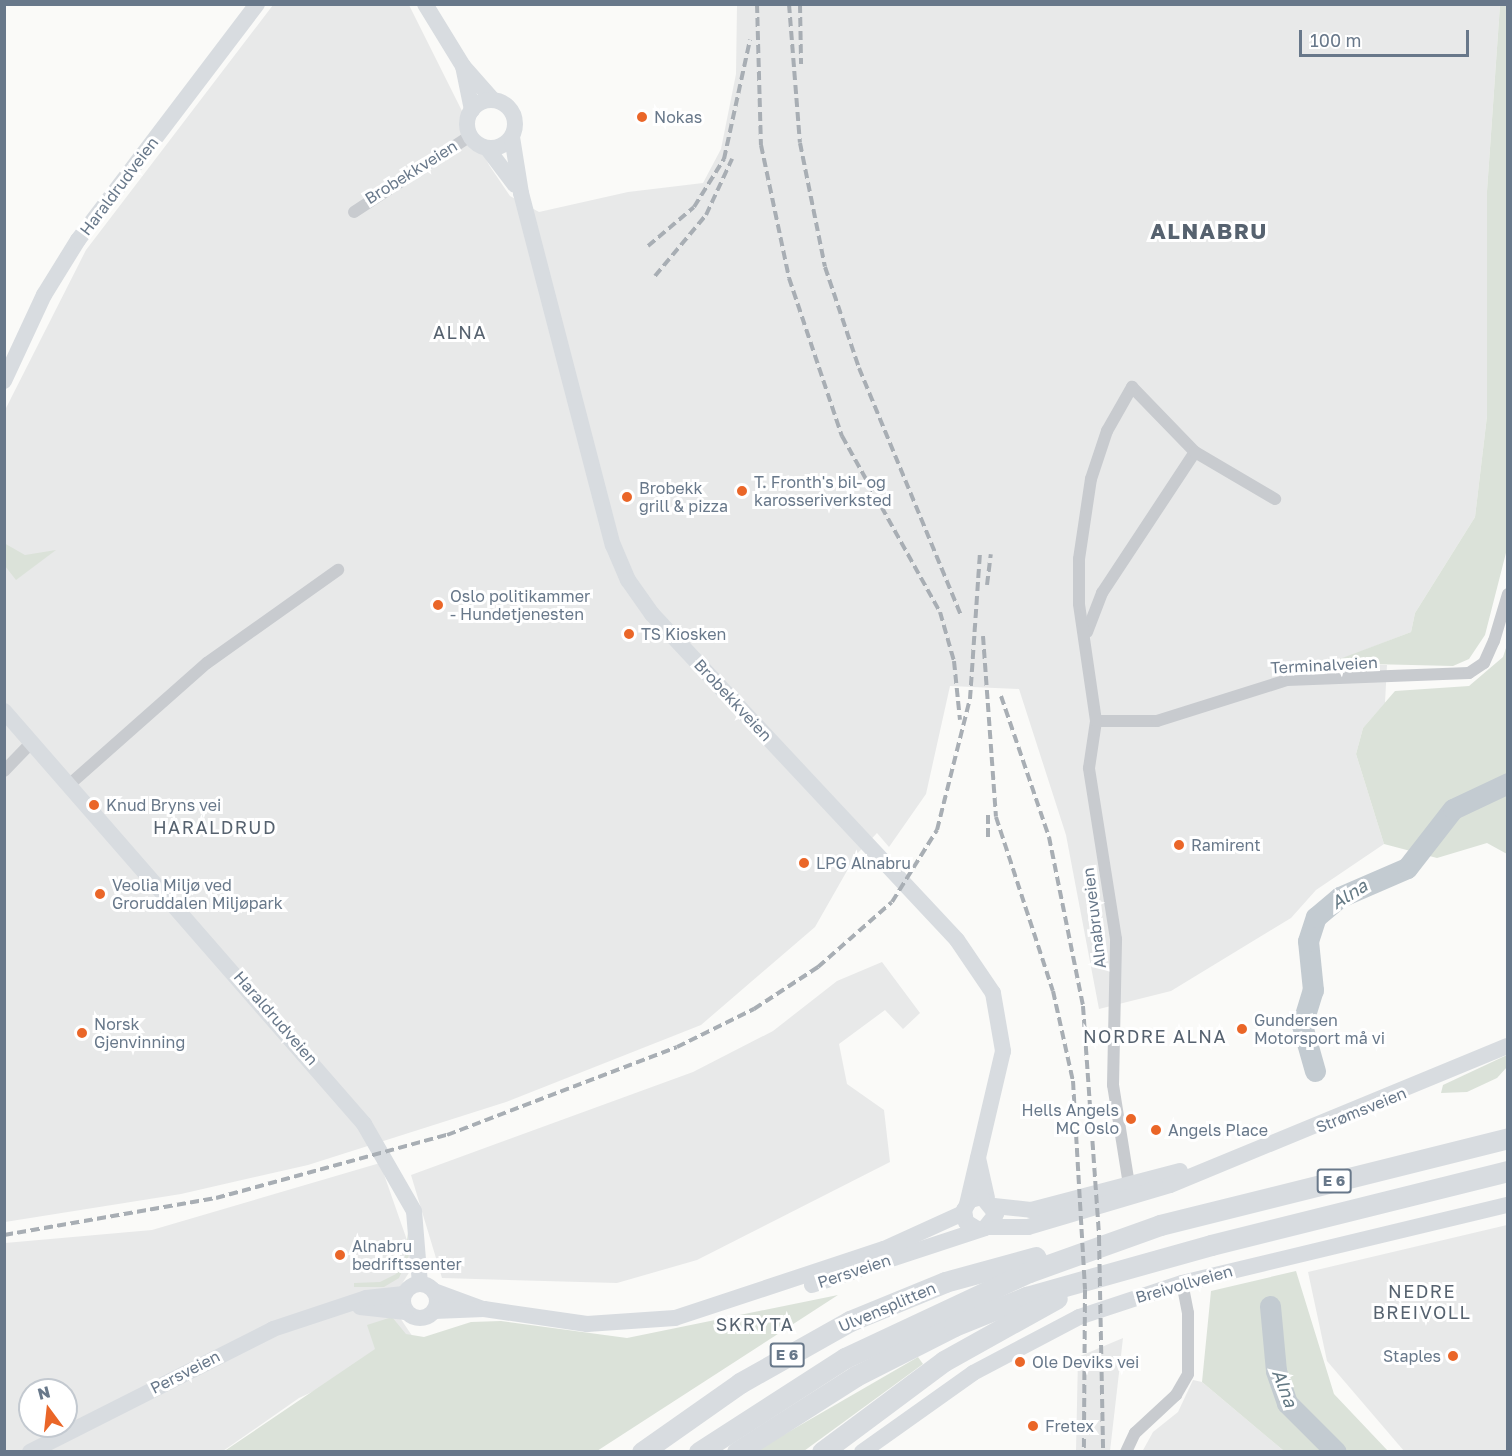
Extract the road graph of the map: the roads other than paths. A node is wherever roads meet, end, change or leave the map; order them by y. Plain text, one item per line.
1 (256, 4) edge
2 (425, 4) edge
3 (464, 66) junction
4 (493, 100) junction
5 (472, 110) junction
6 (470, 136) junction
7 (512, 137) junction
8 (487, 148) junction
9 (521, 193) junction
10 (354, 212) dead end
11 (4, 381) edge
12 (1195, 452) junction
13 (1275, 499) dead end
14 (338, 570) dead end
15 (1508, 594) edge
16 (1086, 636) junction
17 (4, 711) edge
18 (1096, 721) junction
19 (32, 742) junction
20 (4, 771) edge
21 (70, 784) junction
22 (1508, 1046) edge
23 (1508, 1138) edge
24 (978, 1158) junction
25 (1508, 1172) edge
26 (1130, 1191) junction
27 (990, 1202) junction
28 (1508, 1205) edge
29 (965, 1208) junction
30 (1160, 1225) junction
31 (983, 1228) junction
32 (1182, 1282) junction
33 (1084, 1283) junction
34 (427, 1287) junction
35 (404, 1294) junction
36 (729, 1304) junction
37 (346, 1305) junction
38 (484, 1309) junction
39 (434, 1311) junction
40 (406, 1312) junction
41 (889, 1431) junction
42 (30, 1452) edge
43 (642, 1452) edge
44 (699, 1452) edge
45 (737, 1452) edge
46 (822, 1452) edge
47 (862, 1452) edge
48 (875, 1452) edge
49 (1126, 1452) edge

1 - 11 street, Haraldrudveien
2 - 3 street
3 - 4 street
3 - 5 street
4 - 5 street
4 - 7 street
5 - 6 street
6 - 8 street
6 - 10 street, Brobekkveien
7 - 8 street
7 - 9 street, Brobekkveien
8 - 9 street, Brobekkveien
9 - 24 street, Brobekkveien
12 - 13 street, Alnabruveien
12 - 16 street, Alnabruveien
12 - 16 street, Alnabruveien
14 - 21 street
15 - 18 street, Terminalveien
16 - 18 street, Alnabruveien
17 - 19 street, Haraldrudveien
18 - 26 street, Alnabruveien
19 - 20 street
19 - 21 street, Haraldrudveien
21 - 34 street, Haraldrudveien
22 - 26 street, Strømsveien
23 - 30 highway, E 6
24 - 27 street, Brobekkveien
24 - 29 street, Brobekkveien
25 - 33 highway, E 6
26 - 27 street, Strømsveien
26 - 31 street, Strømsveien
27 - 29 street, Persveien
27 - 31 street
28 - 32 street, Breivollveien
29 - 31 street
29 - 36 street, Persveien
30 - 43 highway, Ulvensplitten / E 6
30 - 44 highway, E 6
31 - 36 street, Persveien
32 - 41 street, Breivollveien
32 - 49 street
33 - 45 highway, E 6
33 - 46 highway
34 - 35 street
34 - 38 street, Persveien
34 - 39 street, Haraldrudveien
35 - 37 street, Persveien
35 - 40 street
36 - 38 street, Persveien
37 - 40 street, Persveien
37 - 42 street, Persveien
38 - 39 street, Persveien
39 - 40 street, Persveien
41 - 47 street, Breivollveien
41 - 48 street, Breivollveien

